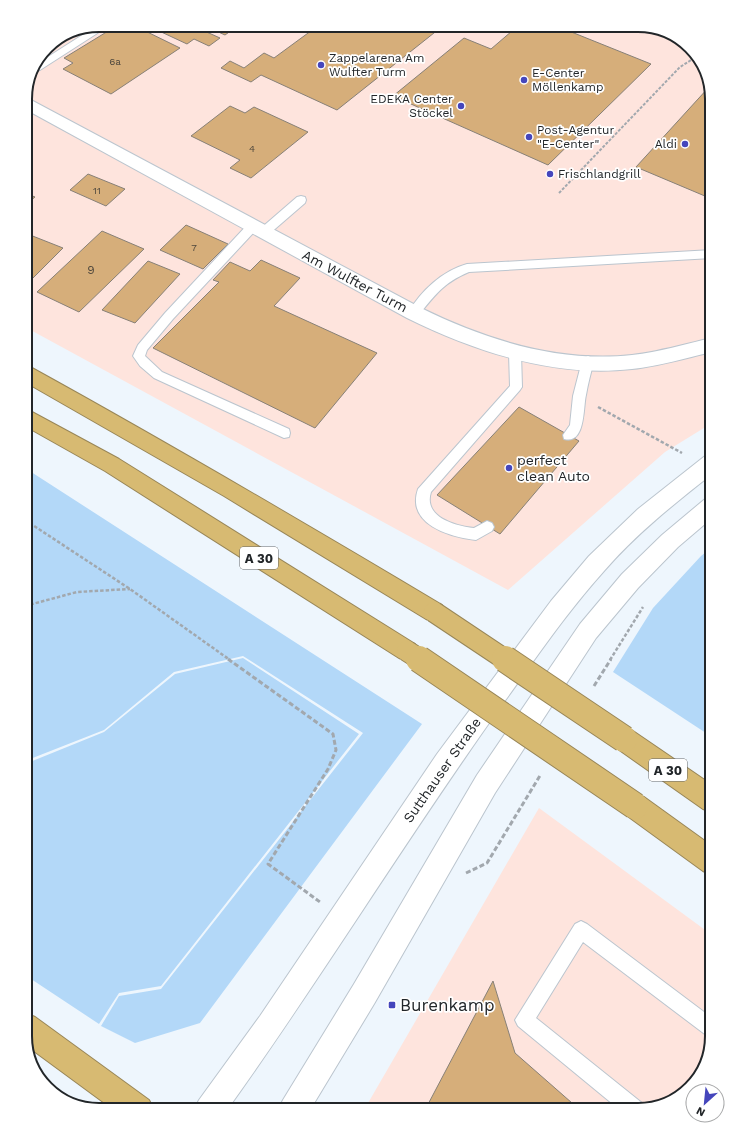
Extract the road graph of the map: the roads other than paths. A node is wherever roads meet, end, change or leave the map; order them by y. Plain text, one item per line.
1 (93, 32) edge
2 (41, 65) edge
3 (32, 107) edge
4 (302, 200) dead end
5 (259, 229) junction
6 (705, 254) edge
7 (414, 313) junction
8 (705, 347) edge
9 (515, 353) junction
10 (588, 361) junction
11 (32, 377) edge
12 (32, 421) edge
13 (284, 433) dead end
14 (569, 435) dead end
15 (32, 437) edge
16 (112, 465) junction
17 (705, 467) edge
18 (705, 511) edge
19 (487, 526) dead end
20 (624, 739) junction
21 (705, 778) edge
22 (705, 795) edge
23 (705, 857) edge
24 (705, 1024) edge
25 (32, 1032) edge
26 (129, 1103) edge
27 (214, 1103) edge
28 (296, 1103) edge
29 (626, 1103) edge

1 - 2 lane
3 - 5 street, Am Wulfter Turm
4 - 5 lane
5 - 7 street, Am Wulfter Turm
5 - 13 lane
6 - 7 lane
7 - 9 street, Am Wulfter Turm
8 - 10 street, Am Wulfter Turm
9 - 10 street, Am Wulfter Turm
9 - 19 lane
10 - 14 lane
11 - 20 highway, A 30, bridge
12 - 16 highway, A 30
15 - 16 highway
16 - 23 highway, A 30, bridge
17 - 27 street, Sutthauser Straße
18 - 28 street
20 - 21 highway
20 - 22 highway, A 30
24 - 29 lane
25 - 26 highway

